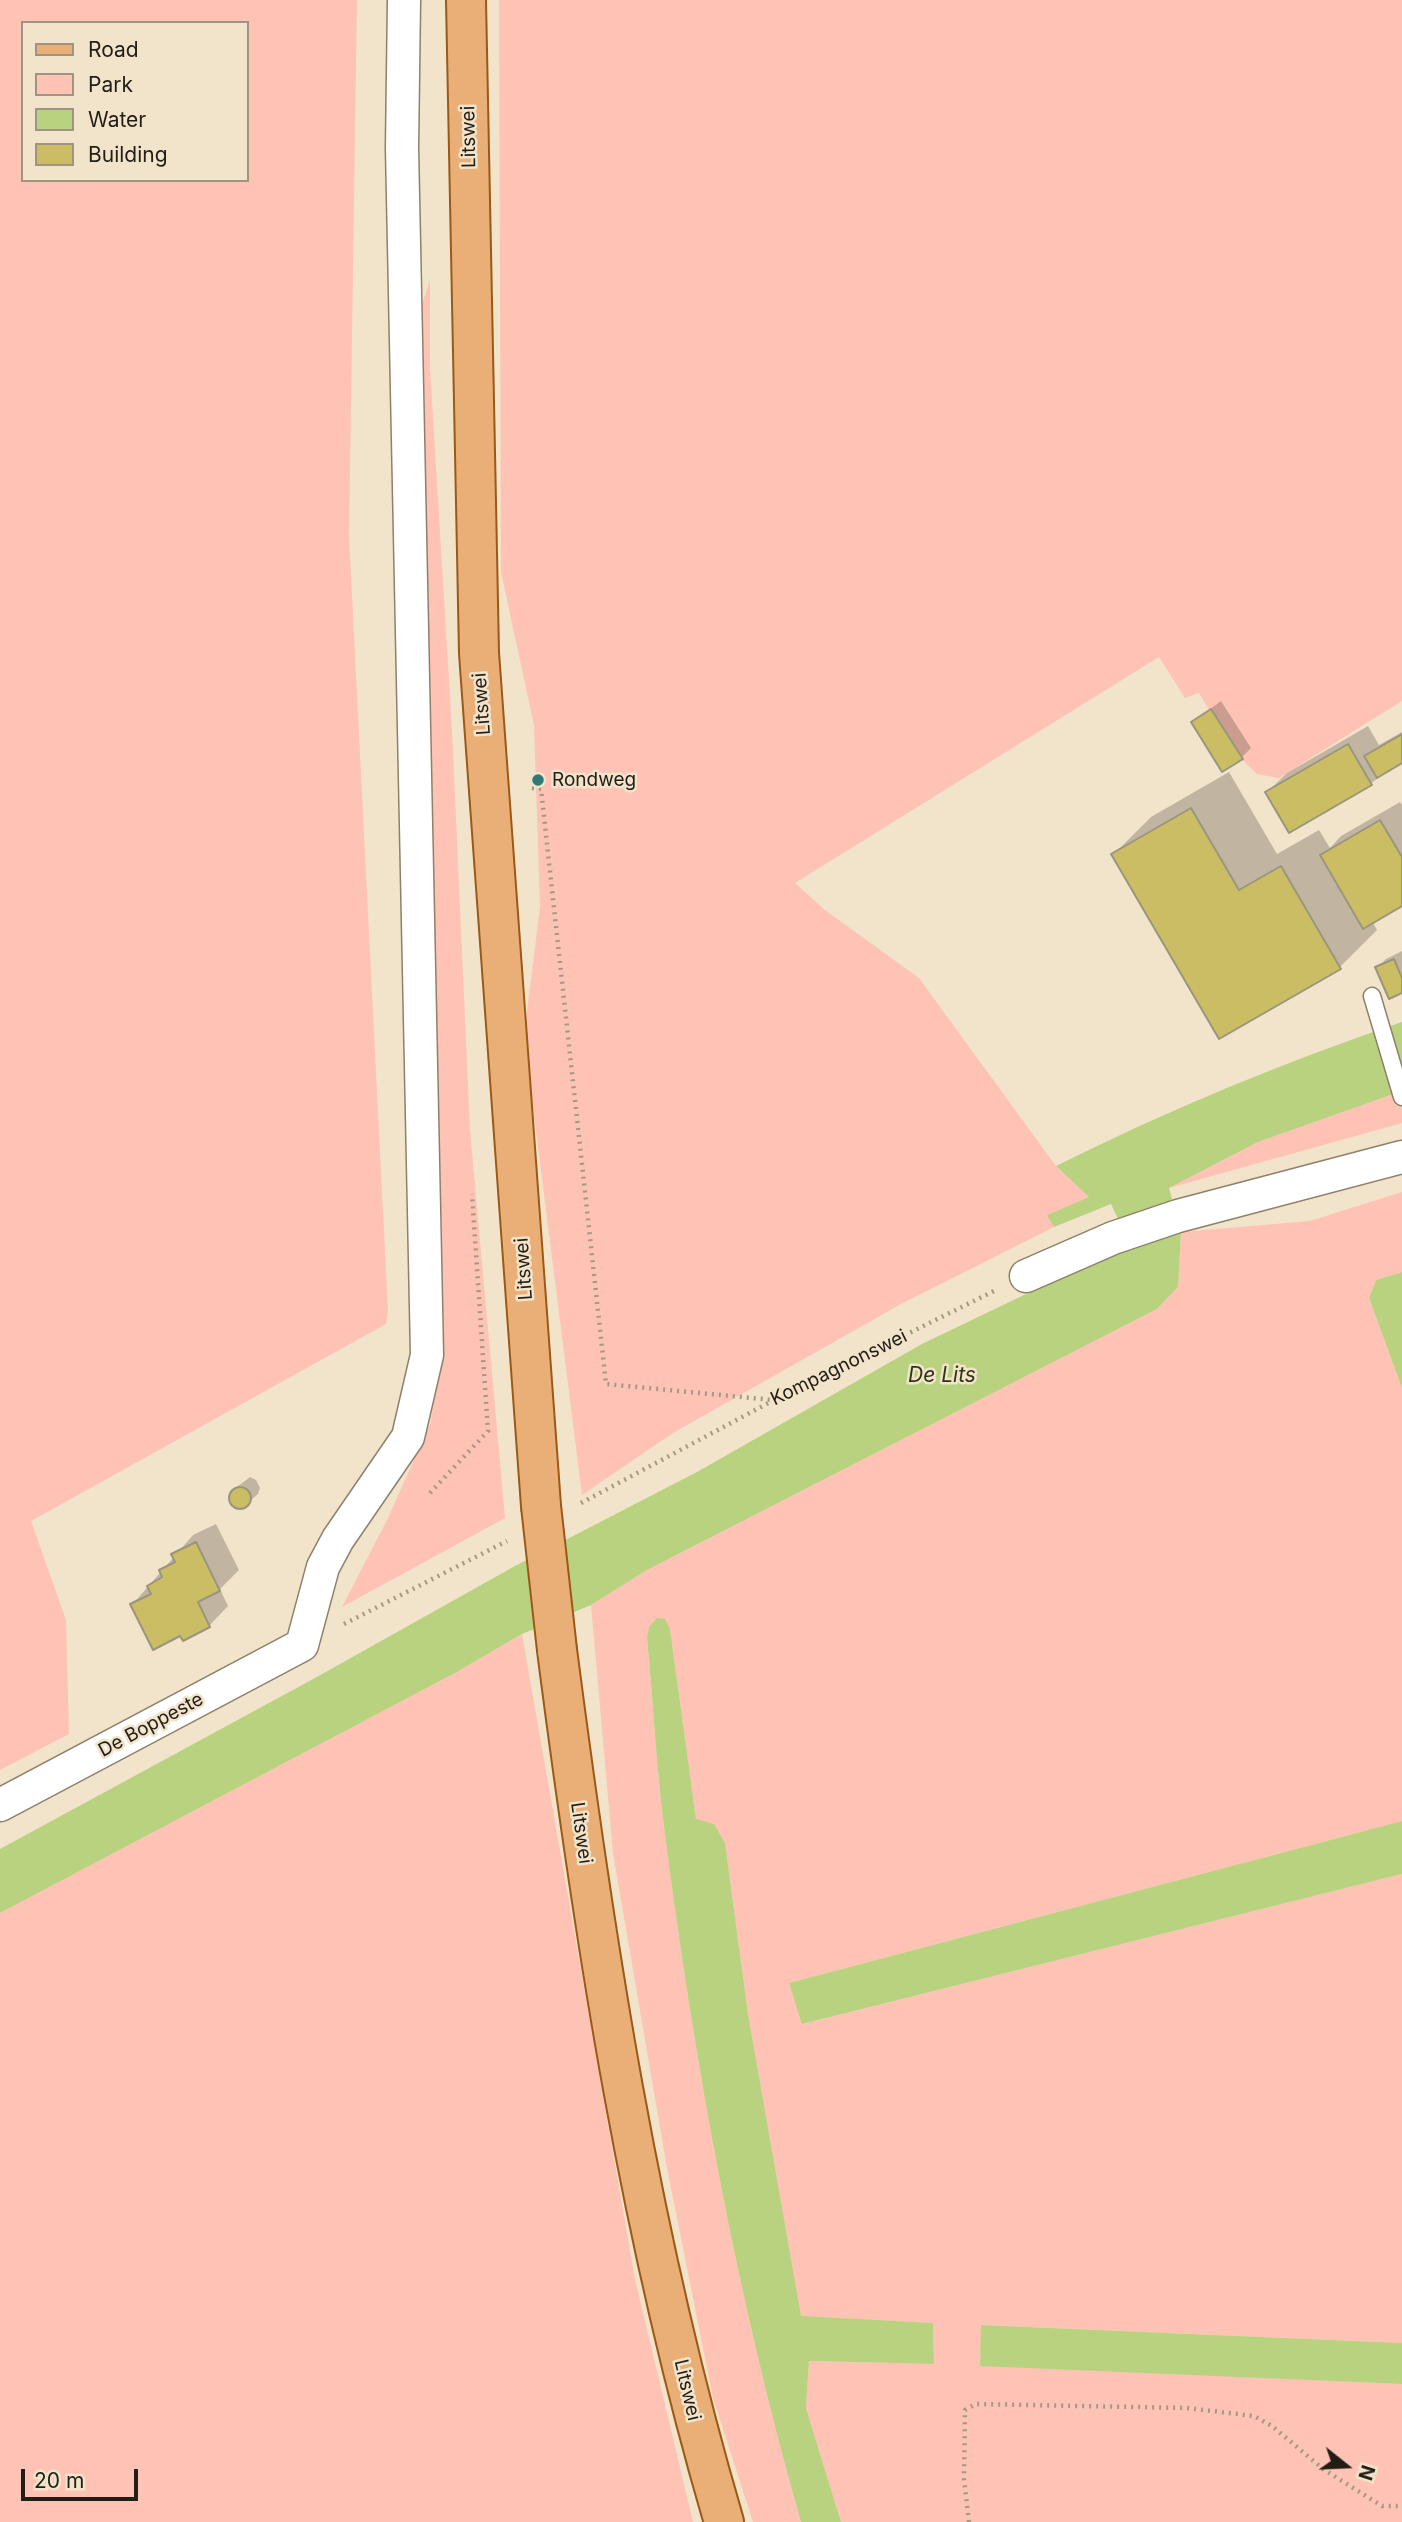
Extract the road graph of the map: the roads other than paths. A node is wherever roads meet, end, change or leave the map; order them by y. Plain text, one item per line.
1 (404, 0) edge
2 (466, 0) edge
3 (1372, 996) dead end
4 (1402, 1096) edge
5 (1402, 1157) edge
6 (1026, 1276) road end
7 (0, 1805) edge
8 (724, 2522) edge

1 - 7 street, De Boppeste
2 - 8 main road, Litswei, bridge
3 - 4 lane
5 - 6 street

